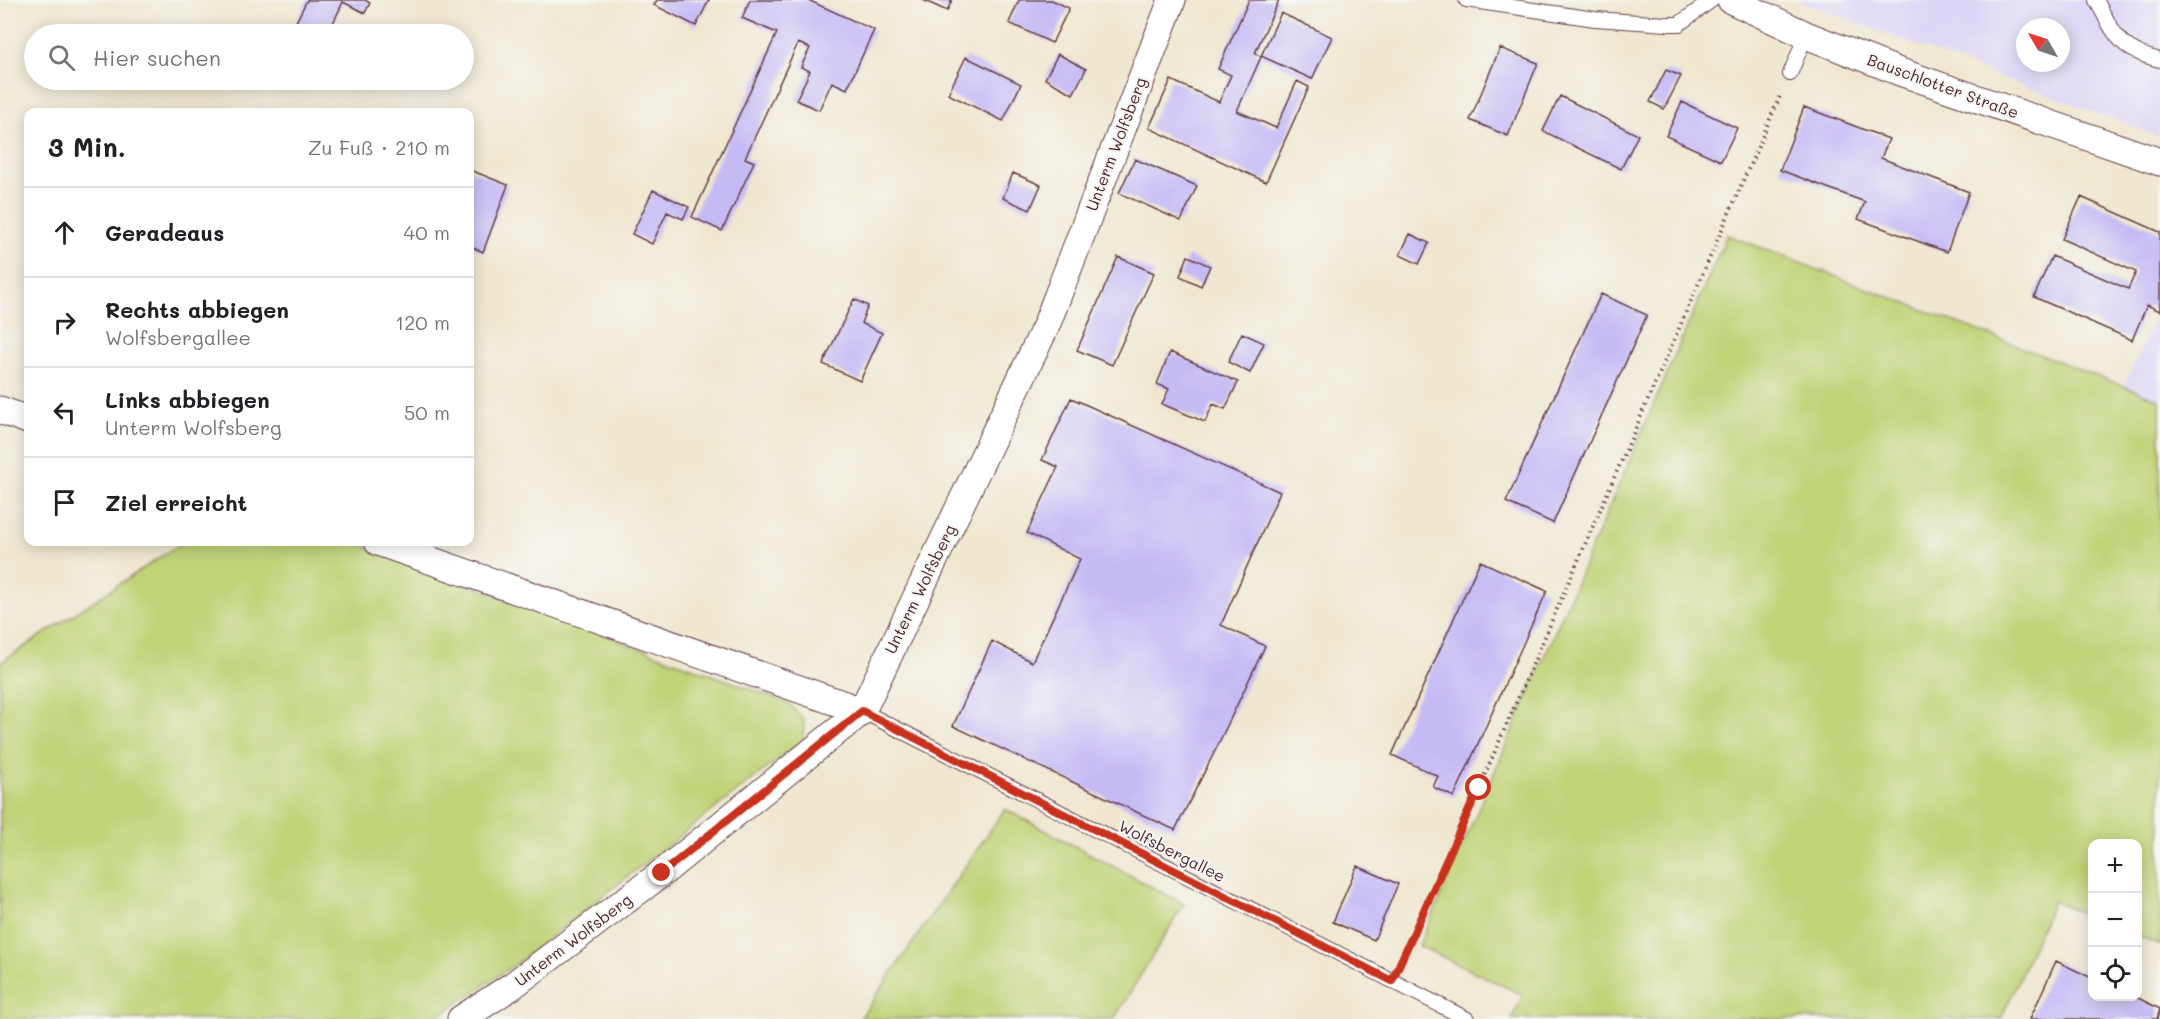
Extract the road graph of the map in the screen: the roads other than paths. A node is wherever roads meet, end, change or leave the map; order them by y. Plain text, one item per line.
1 (1172, 0) edge
2 (1466, 0) edge
3 (1713, 0) edge
4 (1731, 0) edge
5 (2096, 0) edge
6 (1806, 35) junction
7 (2160, 60) edge
8 (1790, 74) road end
9 (2160, 162) edge
10 (0, 410) edge
11 (24, 419) edge
12 (389, 546) edge
13 (862, 711) junction
14 (461, 1019) edge
15 (1467, 1019) edge

1 - 13 street, Unterm Wolfsberg
2 - 3 lane
4 - 6 street, Bauschlotter Straße
5 - 7 lane
6 - 8 lane
6 - 9 street, Bauschlotter Straße
10 - 11 street
12 - 13 street
13 - 14 street, Unterm Wolfsberg
13 - 15 lane, Wolfsbergallee

